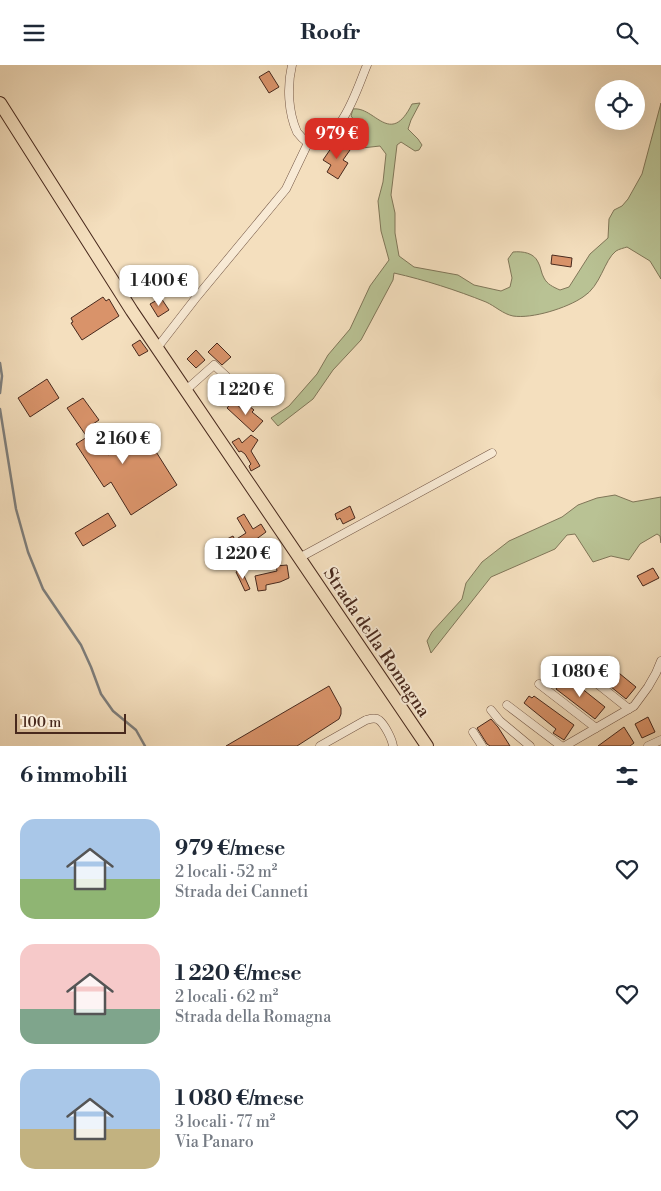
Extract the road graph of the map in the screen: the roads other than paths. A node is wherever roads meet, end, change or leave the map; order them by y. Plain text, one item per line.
1 (292, 65) edge
2 (367, 65) edge
3 (0, 103) edge
4 (308, 143) junction
5 (157, 348) junction
6 (226, 376) dead end
7 (186, 390) junction
8 (492, 453) dead end
9 (299, 558) junction
10 (661, 661) edge
11 (575, 666) dead end
12 (539, 685) dead end
13 (507, 705) dead end
14 (629, 709) junction
15 (492, 710) dead end
16 (596, 728) junction
17 (473, 732) dead end
18 (661, 740) edge
19 (651, 745) edge
20 (320, 746) edge
21 (393, 746) edge
22 (427, 746) edge
23 (482, 746) edge
24 (530, 746) edge
25 (561, 746) edge
26 (565, 746) edge

1 - 4 street
2 - 4 street
3 - 5 main road, Strada della Romagna
4 - 5 street
5 - 7 main road, Strada della Romagna
6 - 7 street
7 - 9 main road, Strada della Romagna
8 - 9 street, Strada della Romagna
9 - 22 main road, Strada della Romagna
10 - 14 street
11 - 14 street
12 - 16 street
13 - 25 street
14 - 16 street
15 - 24 street
16 - 26 street
17 - 23 street
18 - 19 street
20 - 21 street

